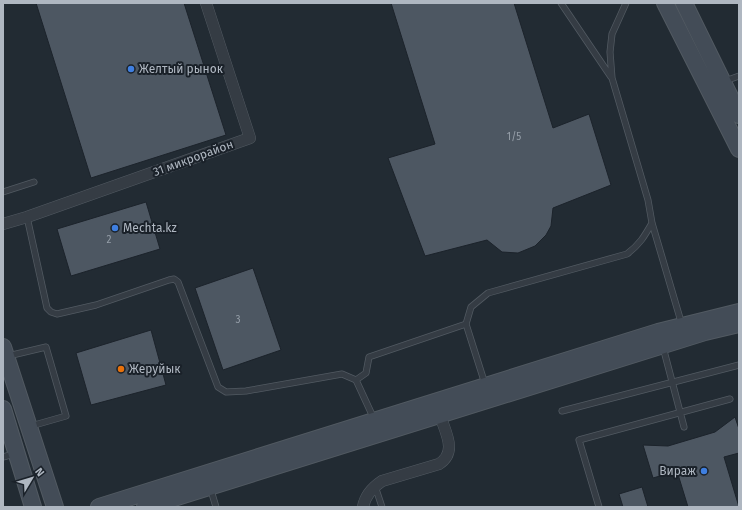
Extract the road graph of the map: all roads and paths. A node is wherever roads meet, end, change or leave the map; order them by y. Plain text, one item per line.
1 (206, 3) edge
2 (561, 3) edge
3 (626, 3) edge
4 (665, 3) edge
5 (684, 3) edge
6 (739, 76) edge
7 (612, 78) junction
8 (722, 82) junction
9 (739, 115) edge
10 (739, 149) edge
11 (34, 182) dead end
12 (3, 192) edge
13 (27, 217) junction
14 (652, 223) junction
15 (3, 224) edge
16 (739, 312) edge
17 (466, 324) junction
18 (739, 324) edge
19 (682, 326) junction
20 (662, 345) junction
21 (5, 352) edge
22 (739, 365) edge
23 (356, 380) junction
24 (672, 382) junction
25 (485, 385) junction
26 (730, 399) dead end
27 (3, 409) edge
28 (562, 411) dead end
29 (680, 413) junction
30 (440, 415) junction
31 (374, 420) junction
32 (29, 427) junction
33 (684, 427) dead end
34 (10, 455) edge
35 (375, 486) junction
36 (210, 487) junction
37 (33, 507) edge
38 (55, 507) edge
39 (99, 507) edge
40 (145, 507) edge
41 (216, 507) edge
42 (363, 507) edge
43 (382, 507) edge
44 (598, 507) edge

1 - 13 street, 31 микрорайон
2 - 7 lane
3 - 7 lane
4 - 10 main road
5 - 8 main road
6 - 8 lane
7 - 14 lane
8 - 9 main road
11 - 12 lane
13 - 15 street, 31 микрорайон
13 - 23 lane
14 - 17 lane
14 - 19 lane
16 - 19 main road
17 - 23 lane
17 - 25 lane
18 - 20 main road
19 - 25 main road
20 - 24 lane
20 - 30 main road
21 - 32 main road
21 - 32 lane
22 - 24 lane
23 - 31 lane
24 - 28 lane
24 - 29 lane
25 - 31 main road
26 - 29 lane
27 - 34 main road
29 - 33 lane
29 - 44 lane
30 - 35 street
30 - 36 main road
31 - 39 main road
32 - 38 main road
34 - 37 main road
35 - 42 street
35 - 43 lane
36 - 40 main road
36 - 41 lane

